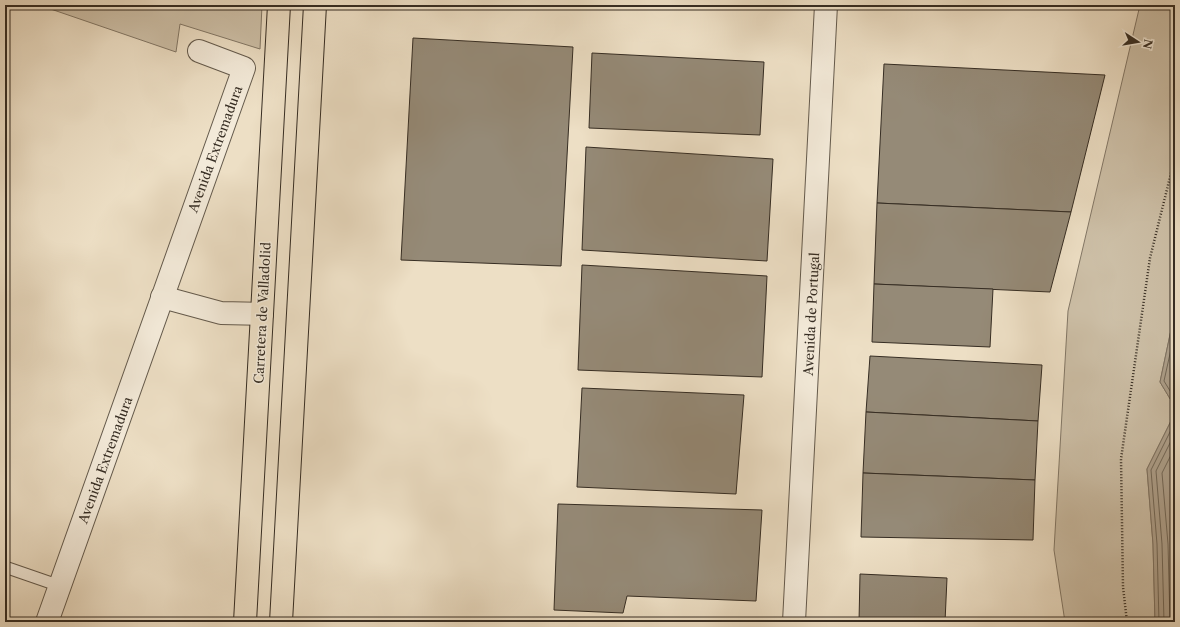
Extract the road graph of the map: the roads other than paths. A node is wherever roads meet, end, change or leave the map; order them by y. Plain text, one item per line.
1 (279, 5) edge
2 (315, 5) edge
3 (826, 5) edge
4 (199, 51) dead end
5 (162, 297) junction
6 (262, 314) junction
7 (5, 567) edge
8 (60, 586) junction
9 (47, 622) edge
10 (245, 622) edge
11 (281, 622) edge
12 (794, 622) edge

1 - 6 highway, Carretera de Valladolid
2 - 11 highway
3 - 12 street, Avenida de Portugal
4 - 5 street, Avenida Extremadura
5 - 6 street
5 - 8 street, Avenida Extremadura
6 - 10 highway, Carretera de Valladolid
7 - 8 lane
8 - 9 street, Avenida Extremadura

